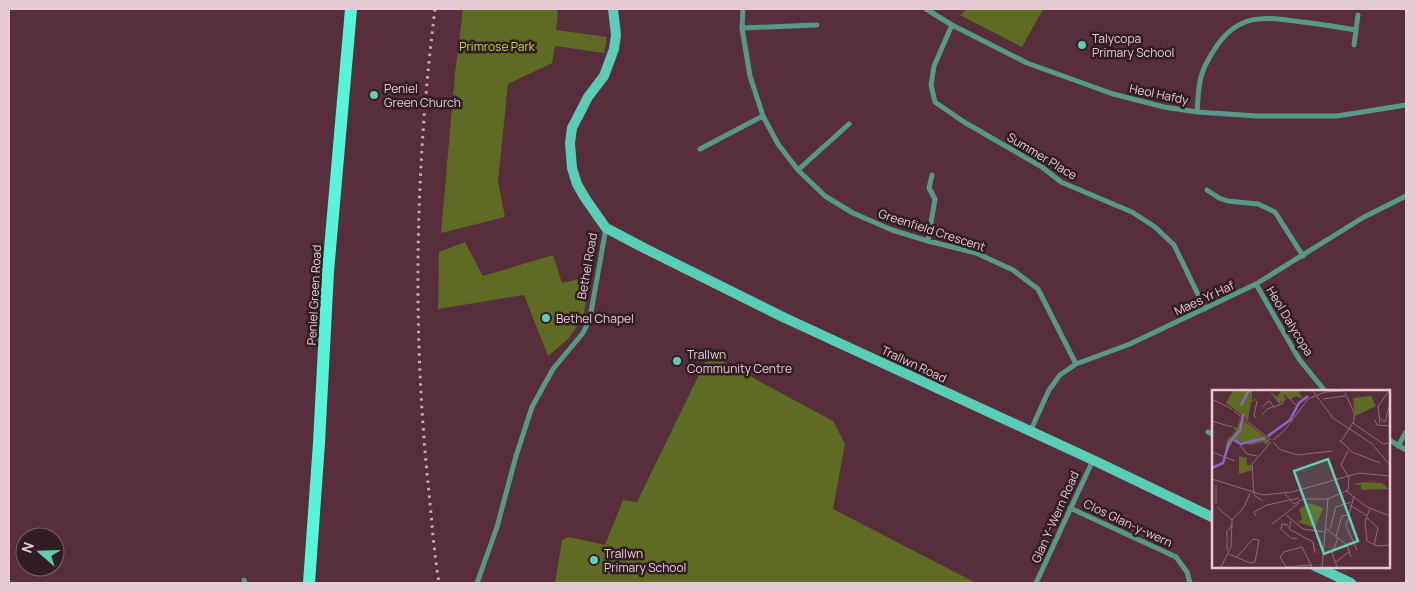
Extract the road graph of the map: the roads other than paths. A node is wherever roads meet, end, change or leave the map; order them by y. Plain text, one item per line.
1 (351, 9) edge
2 (613, 9) edge
3 (742, 9) edge
4 (926, 9) edge
5 (1358, 15) dead end
6 (818, 25) dead end
7 (952, 26) junction
8 (742, 28) junction
9 (1356, 30) junction
10 (1354, 45) dead end
11 (1406, 105) edge
12 (1197, 112) junction
13 (763, 116) junction
14 (849, 124) dead end
15 (700, 149) dead end
16 (798, 170) junction
17 (932, 175) dead end
18 (1207, 190) dead end
19 (1406, 196) edge
20 (606, 228) junction
21 (928, 241) junction
22 (1303, 256) junction
23 (1256, 284) junction
24 (1205, 309) junction
25 (1076, 364) junction
26 (1324, 390) edge
27 (1030, 432) junction
28 (1208, 432) dead end
29 (1406, 432) edge
30 (1212, 434) edge
31 (1390, 441) edge
32 (1398, 446) junction
33 (1406, 450) edge
34 (1093, 460) junction
35 (1070, 508) junction
36 (1212, 517) edge
37 (1317, 567) edge
38 (309, 583) edge
39 (477, 583) edge
40 (1036, 583) edge
41 (1190, 583) edge
42 (1351, 583) edge

1 - 38 main road, Peniel Green Road
2 - 20 street, Bethel Road
3 - 8 street, Greenfield Crescent
4 - 7 street, Heol Hafdy
5 - 9 street
6 - 8 street
7 - 12 street, Heol Hafdy
7 - 24 street, Summer Place
8 - 13 street, Greenfield Crescent
9 - 10 street
9 - 12 street
11 - 12 street, Heol Hafdy
13 - 15 street
13 - 16 street, Greenfield Crescent
14 - 16 street
16 - 21 street, Greenfield Crescent
17 - 21 street
18 - 22 street
19 - 22 street, Maes Yr Haf
20 - 27 street, Trallwn Road
20 - 39 street, Bethel Road
21 - 25 street, Greenfield Crescent
22 - 23 street, Maes Yr Haf
23 - 24 street, Maes Yr Haf
23 - 26 street, Heol Dalycopa
24 - 25 street, Maes Yr Haf
25 - 27 street, Maes Yr Haf
27 - 34 street, Trallwn Road
28 - 30 street
29 - 32 street
31 - 32 street
32 - 33 street
34 - 35 street, Glan Y-Wern Road
34 - 36 street, Trallwn Road
35 - 40 street, Glan Y-Wern Road
35 - 41 street, Clos Glan-y-wern
37 - 42 street

